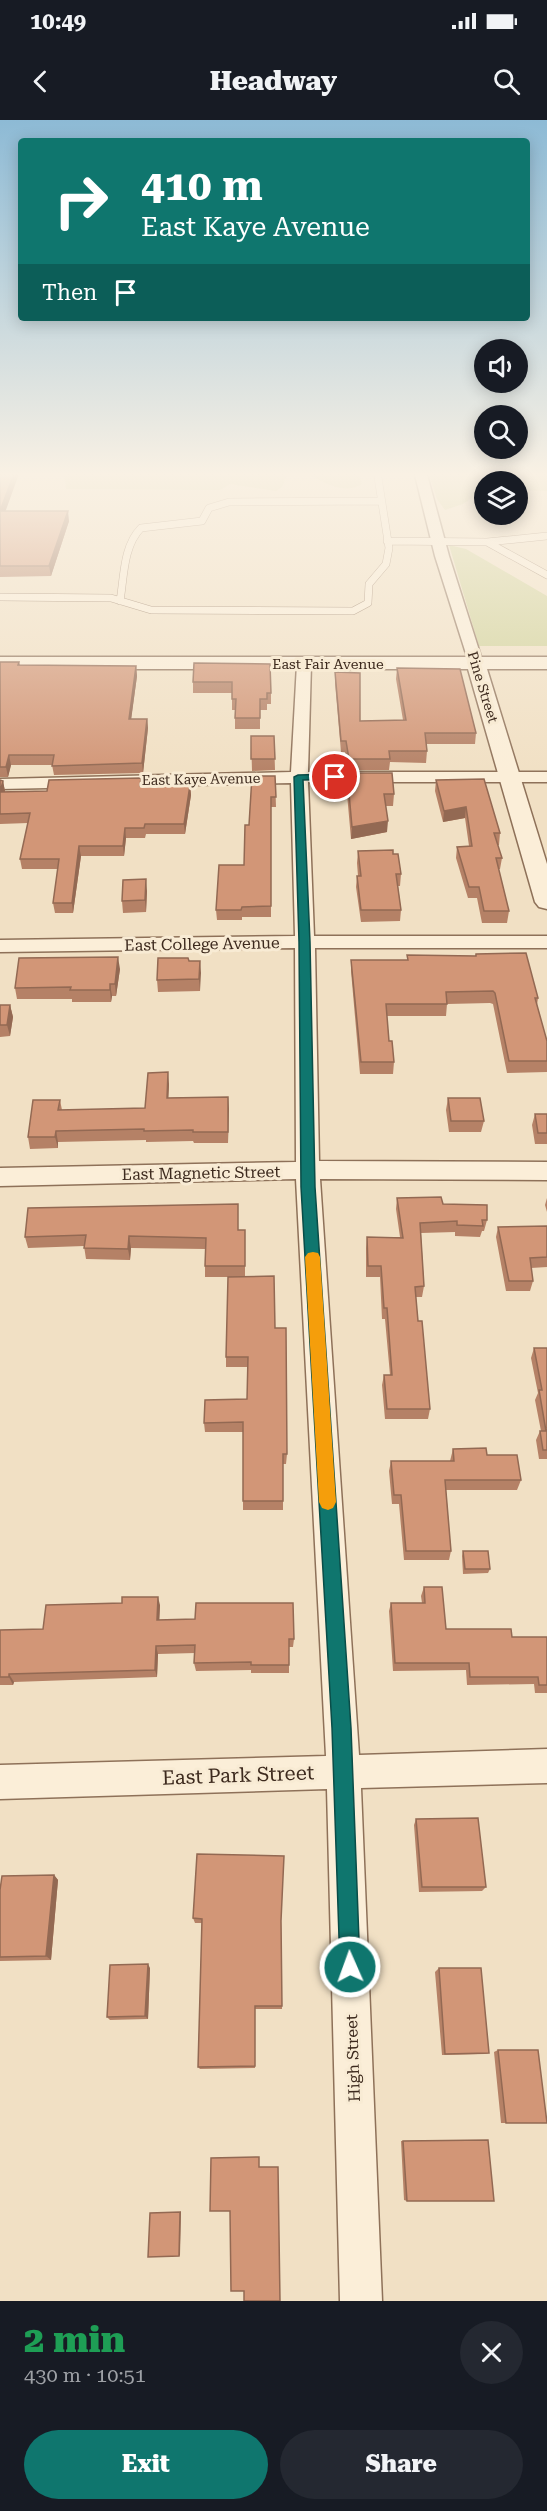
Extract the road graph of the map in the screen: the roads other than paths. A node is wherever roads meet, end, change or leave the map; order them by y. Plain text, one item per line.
1 (125, 573) edge
2 (379, 573) edge
3 (448, 573) edge
4 (0, 597) edge
5 (120, 601) junction
6 (0, 663) edge
7 (476, 663) junction
8 (547, 663) edge
9 (304, 664) junction
10 (298, 777) junction
11 (509, 777) junction
12 (547, 777) edge
13 (0, 784) edge
14 (547, 902) edge
15 (305, 942) junction
16 (547, 942) edge
17 (0, 946) edge
18 (309, 1171) junction
19 (547, 1171) edge
20 (0, 1177) edge
21 (547, 1766) edge
22 (343, 1772) junction
23 (0, 1782) edge
24 (361, 2301) edge

1 - 5 lane
2 - 5 lane
3 - 7 street, Pine Street
4 - 5 lane
6 - 9 street, East Fair Avenue
7 - 8 street, East Fair Avenue
7 - 9 street, East Fair Avenue
7 - 11 street, Pine Street
9 - 10 street, High Street
10 - 11 street, East Kaye Avenue
10 - 13 street, East Kaye Avenue
10 - 15 street, High Street
11 - 12 street, East Kaye Avenue
11 - 14 street, Pine Street
15 - 16 street, East College Avenue
15 - 17 street, East College Avenue
15 - 18 street, High Street
18 - 19 street, East Magnetic Street
18 - 20 street, East Magnetic Street
18 - 22 street, High Street
21 - 22 street, East Park Street
22 - 23 street, East Park Street
22 - 24 street, High Street

